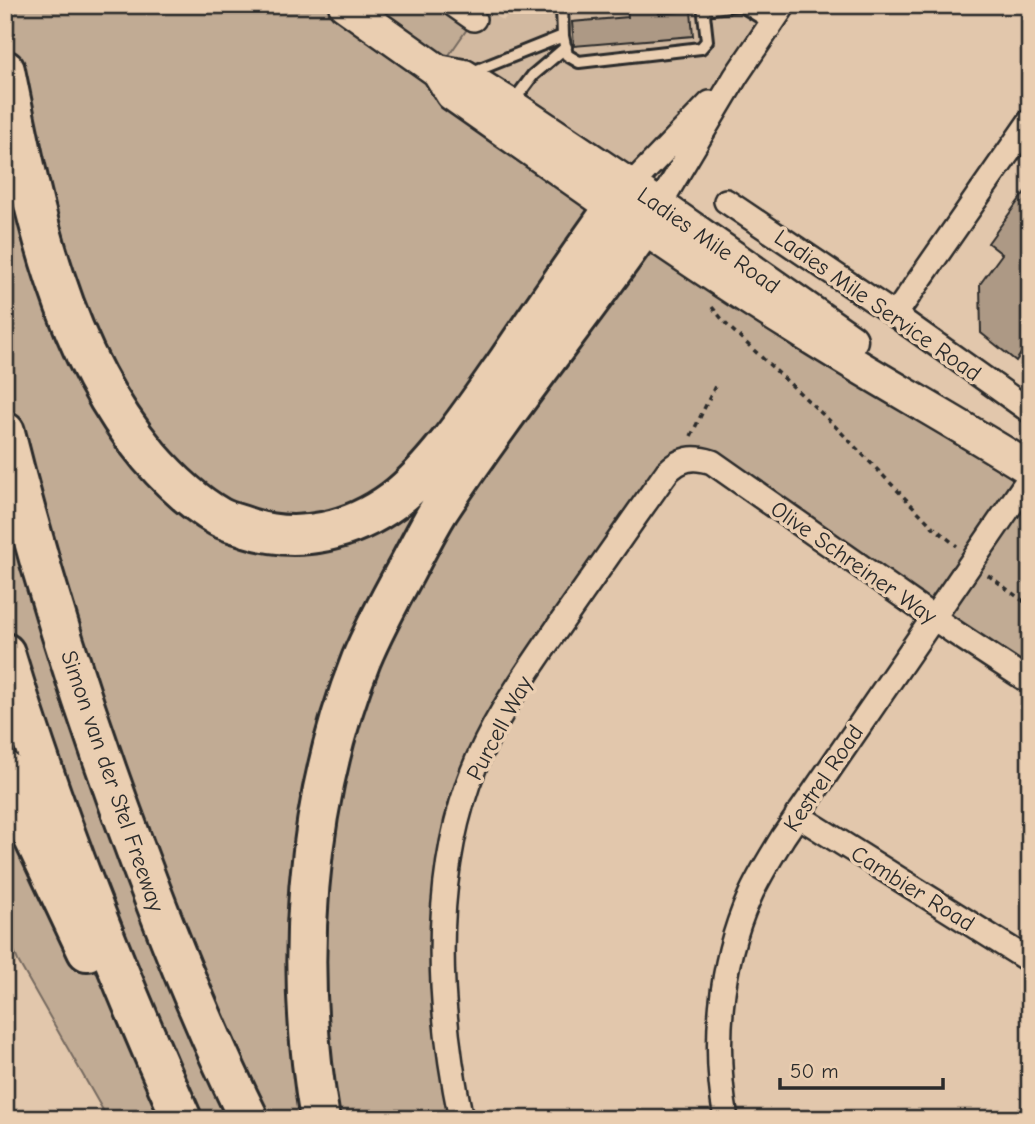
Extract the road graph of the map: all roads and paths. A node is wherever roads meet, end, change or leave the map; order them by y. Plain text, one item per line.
1 (345, 5) edge
2 (454, 5) edge
3 (577, 5) edge
4 (739, 5) edge
5 (784, 5) edge
6 (562, 6) edge
7 (704, 7) edge
8 (474, 19) dead end
9 (771, 24) junction
10 (564, 42) junction
11 (5, 70) edge
12 (451, 74) junction
13 (736, 76) junction
14 (510, 105) junction
15 (1030, 121) edge
16 (726, 201) dead end
17 (636, 207) junction
18 (705, 298) dead end
19 (895, 315) junction
20 (716, 384) dead end
21 (1030, 411) edge
22 (5, 432) edge
23 (681, 461) junction
24 (1030, 469) edge
25 (1030, 477) edge
26 (973, 559) junction
27 (1030, 606) edge
28 (933, 618) junction
29 (5, 653) edge
30 (1030, 682) edge
31 (5, 771) edge
32 (797, 815) junction
33 (1030, 961) edge
34 (180, 1119) edge
35 (248, 1119) edge
36 (320, 1119) edge
37 (461, 1119) edge
38 (726, 1119) edge

1 - 12 main road, Ladies Mile Road
2 - 8 street
3 - 6 lane
4 - 7 lane
4 - 9 lane
5 - 9 street
6 - 10 lane
7 - 10 lane
9 - 13 street
10 - 12 lane
10 - 14 lane
11 - 17 highway
12 - 14 main road, Ladies Mile Road
12 - 17 main road, Ladies Mile Road
13 - 17 street
13 - 17 street
14 - 17 main road, Ladies Mile Road
15 - 19 street
16 - 19 street, Ladies Mile Service Road
17 - 24 main road, Ladies Mile Road
17 - 36 highway
18 - 26 path
19 - 21 street, Ladies Mile Service Road
20 - 23 path
22 - 35 highway, Simon van der Stel Freeway
23 - 28 street, Olive Schreiner Way
23 - 37 street, Purcell Way
25 - 26 street, Kestrel Road
26 - 27 path
26 - 28 street, Kestrel Road
28 - 30 street, Olive Schreiner Way
28 - 32 street, Kestrel Road
29 - 34 highway
31 - 34 highway
32 - 33 street, Cambier Road
32 - 38 street, Kestrel Road

